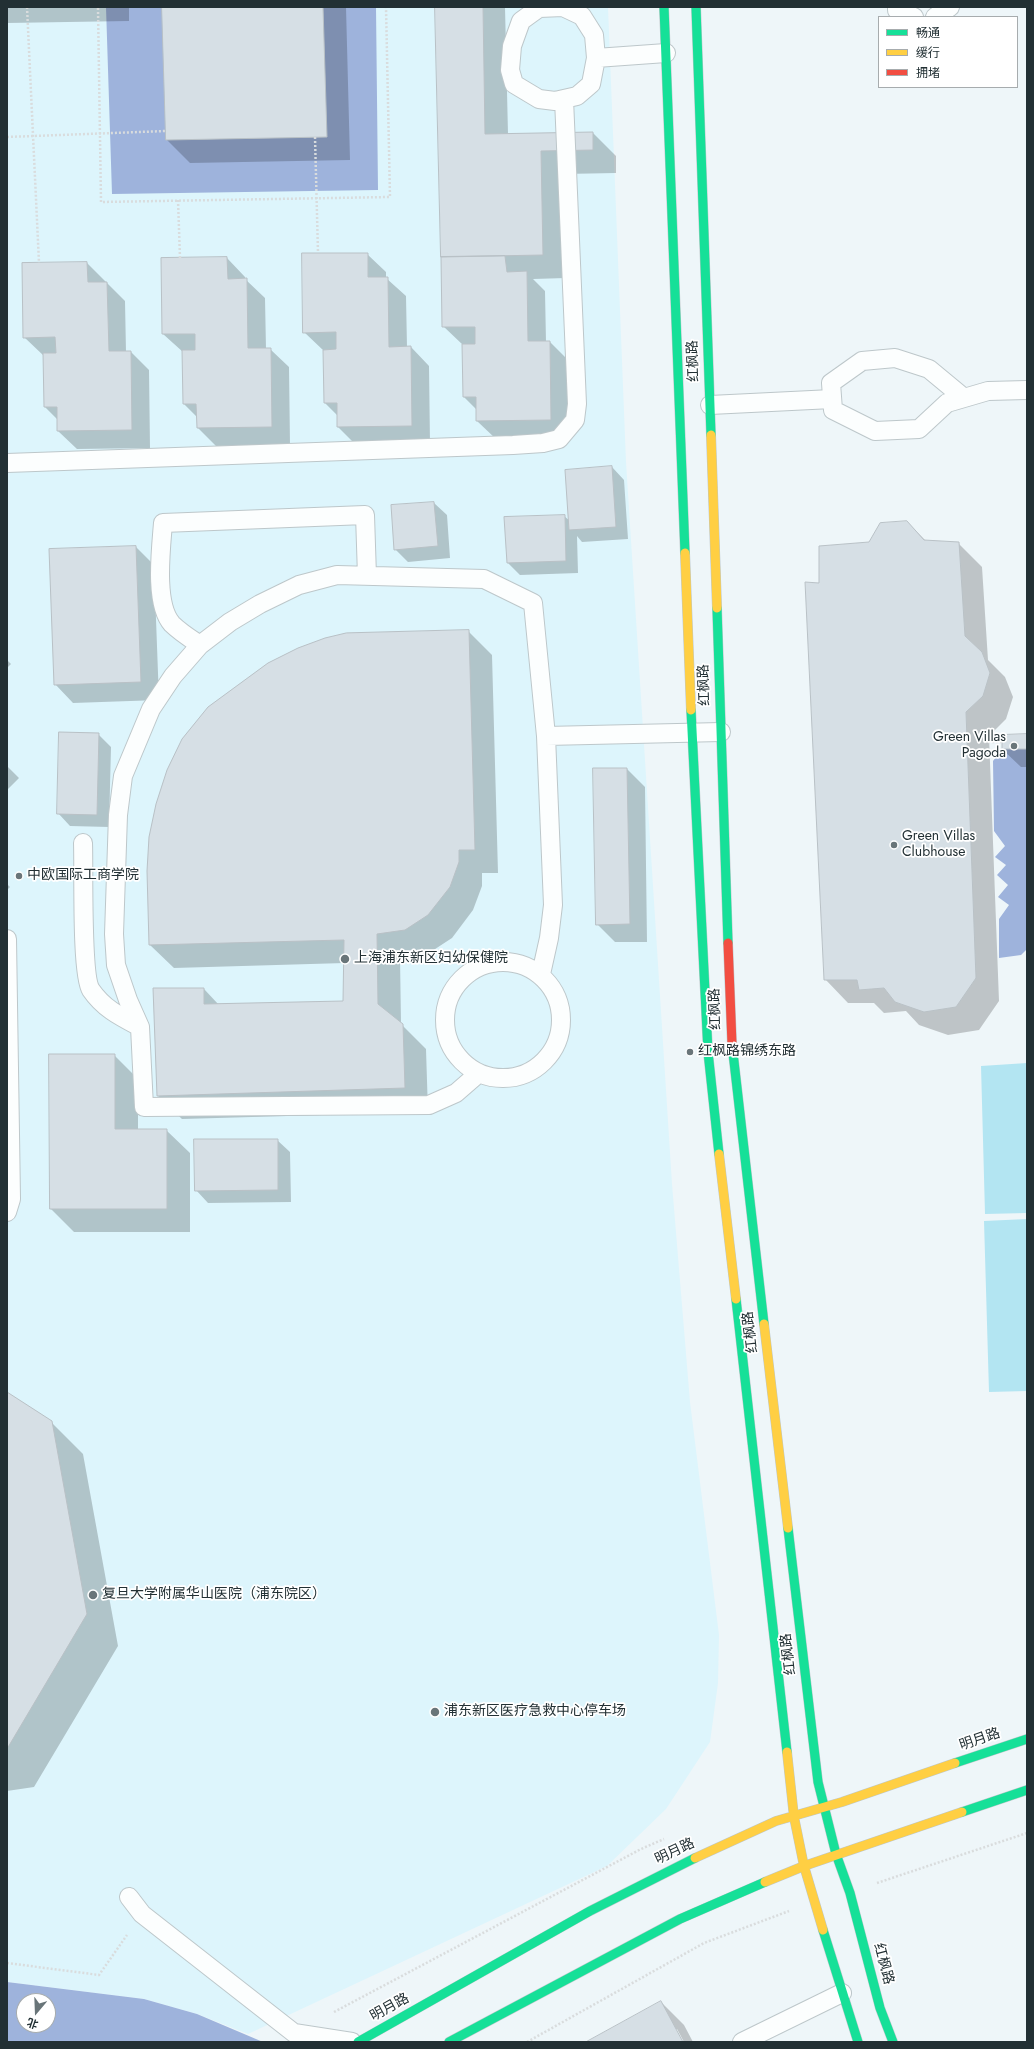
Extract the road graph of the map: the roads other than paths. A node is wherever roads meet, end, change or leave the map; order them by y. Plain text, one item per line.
1 (664, 7) edge
2 (696, 7) edge
3 (897, 7) edge
4 (950, 7) edge
5 (912, 16) edge
6 (936, 16) edge
7 (666, 52) junction
8 (596, 58) junction
9 (564, 99) junction
10 (1027, 390) edge
11 (964, 398) junction
12 (832, 399) junction
13 (710, 405) junction
14 (7, 463) edge
15 (367, 576) junction
16 (200, 645) junction
17 (721, 732) junction
18 (692, 733) junction
19 (546, 736) junction
20 (83, 843) dead end
21 (7, 939) edge
22 (541, 974) junction
23 (7, 979) edge
24 (140, 1027) junction
25 (479, 1073) junction
26 (8, 1122) edge
27 (7, 1212) edge
28 (1027, 1739) edge
29 (1027, 1790) edge
30 (824, 1807) junction
31 (794, 1817) junction
32 (836, 1854) junction
33 (804, 1866) junction
34 (129, 1897) dead end
35 (842, 1993) junction
36 (352, 2042) edge
37 (358, 2042) edge
38 (449, 2042) edge
39 (742, 2042) edge
40 (858, 2042) edge
41 (893, 2042) edge

1 - 7 street, 红枫路
2 - 13 street, 红枫路
3 - 5 lane
4 - 6 lane
7 - 8 lane
7 - 18 street, 红枫路
8 - 9 lane
8 - 9 lane
9 - 14 lane
10 - 11 lane
11 - 12 lane
11 - 12 lane
12 - 13 lane
13 - 17 street, 红枫路
15 - 16 lane
15 - 16 lane
15 - 19 lane
16 - 24 lane
17 - 18 lane
17 - 30 street, 红枫路
18 - 19 lane
18 - 31 street, 红枫路
19 - 22 lane
20 - 24 lane
21 - 23 lane
22 - 25 lane
22 - 25 lane
23 - 26 lane
24 - 25 lane
26 - 27 lane
28 - 30 street, 明月路
29 - 32 street
30 - 31 street, 明月路
30 - 32 street, 红枫路
31 - 33 street, 红枫路
31 - 37 street, 明月路
32 - 33 street
32 - 41 street, 红枫路
33 - 35 street, 红枫路
33 - 38 street
34 - 36 lane
35 - 39 lane
35 - 40 street, 红枫路

